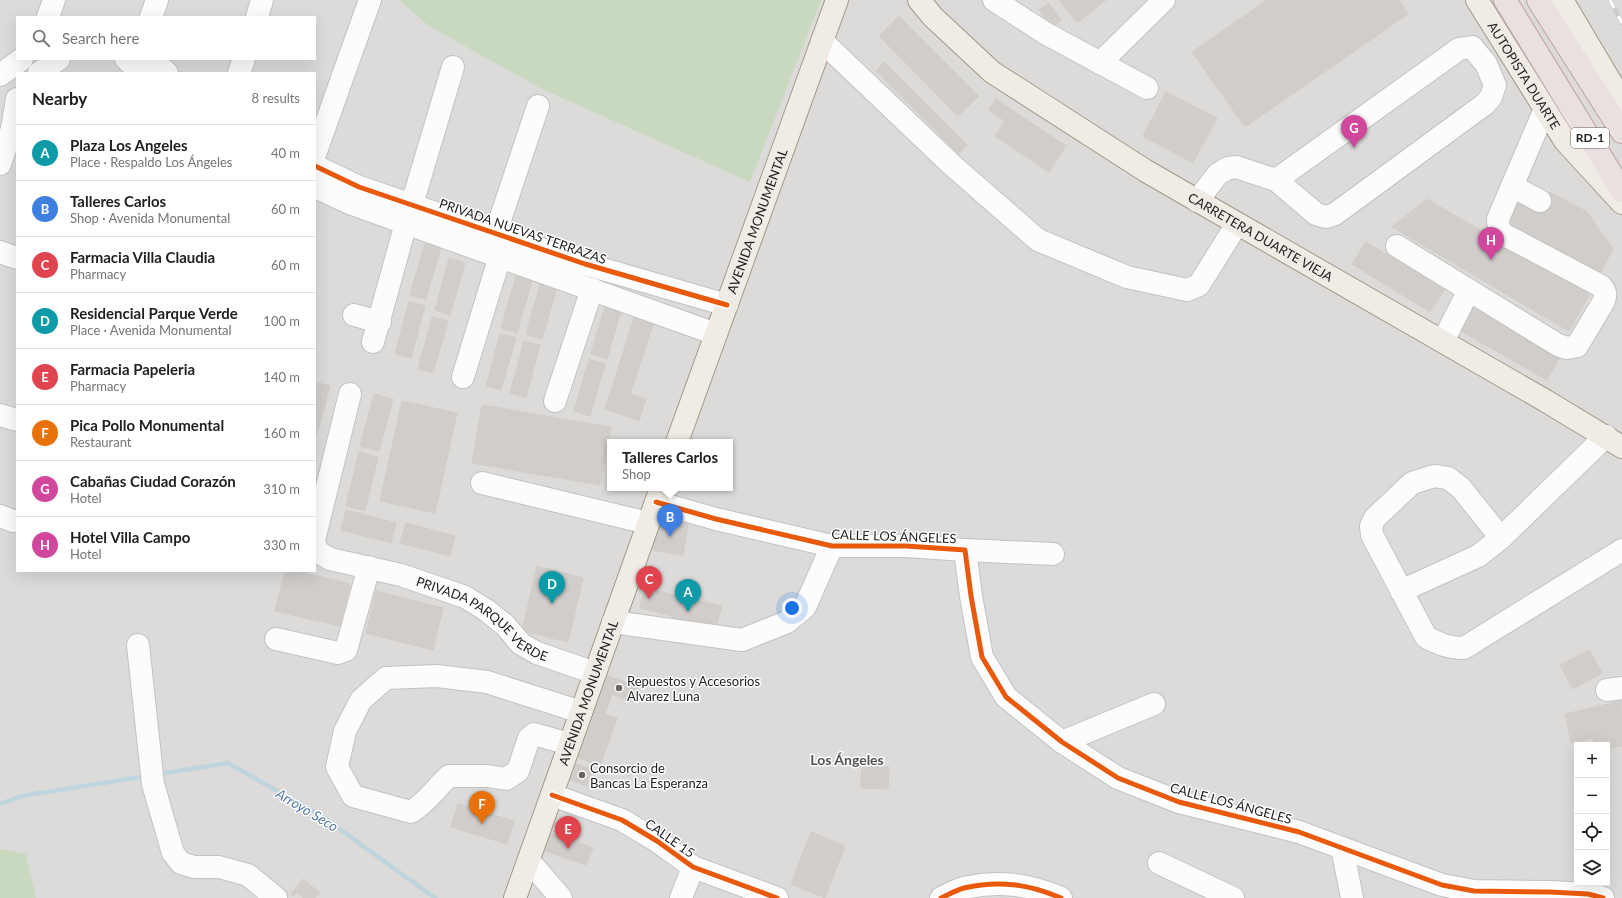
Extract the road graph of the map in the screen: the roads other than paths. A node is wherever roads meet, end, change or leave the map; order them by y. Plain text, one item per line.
1 (54, 0) edge
2 (157, 0) edge
3 (262, 0) edge
4 (370, 0) edge
5 (837, 0) edge
6 (919, 0) edge
7 (994, 0) edge
8 (1164, 0) edge
9 (1477, 0) edge
10 (1505, 0) edge
11 (1538, 0) edge
12 (1562, 0) edge
13 (48, 16) edge
14 (151, 16) edge
15 (257, 16) edge
16 (822, 41) junction
17 (1508, 50) junction
18 (58, 60) edge
19 (244, 60) edge
20 (1100, 63) junction
21 (1486, 64) junction
22 (136, 66) edge
23 (453, 67) dead end
24 (9, 72) edge
25 (40, 72) edge
26 (163, 72) edge
27 (240, 72) edge
28 (1147, 88) dead end
29 (0, 101) edge
30 (1622, 101) edge
31 (16, 105) edge
32 (538, 106) dead end
33 (1545, 109) junction
34 (1622, 132) edge
35 (316, 151) edge
36 (0, 164) edge
37 (316, 166) edge
38 (1276, 180) junction
39 (1512, 186) junction
40 (316, 187) edge
41 (1622, 191) edge
42 (1540, 200) dead end
43 (1198, 201) junction
44 (1622, 203) edge
45 (409, 214) junction
46 (1237, 224) junction
47 (496, 232) junction
48 (1397, 246) dead end
49 (0, 252) edge
50 (500, 256) junction
51 (16, 258) edge
52 (592, 289) junction
53 (1469, 290) junction
54 (727, 306) junction
55 (354, 315) dead end
56 (716, 334) junction
57 (1443, 341) junction
58 (463, 377) dead end
59 (350, 394) dead end
60 (555, 401) dead end
61 (678, 439) edge
62 (1614, 441) edge
63 (482, 483) dead end
64 (658, 495) edge
65 (648, 523) junction
66 (316, 532) edge
67 (1501, 538) junction
68 (832, 546) junction
69 (316, 547) edge
70 (965, 550) junction
71 (1622, 550) edge
72 (1053, 554) dead end
73 (369, 567) junction
74 (1400, 591) junction
75 (613, 622) junction
76 (276, 639) dead end
77 (138, 645) dead end
78 (595, 673) junction
79 (551, 702) junction
80 (1154, 704) dead end
81 (581, 712) junction
82 (539, 734) junction
83 (1062, 742) junction
84 (570, 744) junction
85 (552, 795) junction
86 (1342, 848) junction
87 (529, 861) junction
88 (1159, 863) dead end
89 (693, 867) junction
90 (276, 898) edge
91 (515, 898) edge
92 (561, 898) edge
93 (681, 898) edge
94 (777, 898) edge
95 (941, 898) edge
96 (1061, 898) edge
97 (1233, 898) edge
98 (1352, 898) edge
99 (1603, 898) edge

1 - 13 street
2 - 14 street
3 - 15 street
4 - 35 street
5 - 16 main road, AVENIDA MONUMENTAL
6 - 43 main road, CARRETERA DUARTE VIEJA
7 - 20 street
8 - 20 street
9 - 17 main road, AUTOPISTA DUARTE
10 - 41 highway, AUTOPISTA DUARTE / RD-1
11 - 34 highway, RD-1
12 - 30 main road
16 - 46 street
16 - 54 main road, AVENIDA MONUMENTAL
17 - 21 street
17 - 33 main road, AUTOPISTA DUARTE
18 - 25 street
19 - 27 street
20 - 28 street
21 - 38 street
21 - 38 street
22 - 26 street
23 - 45 street
24 - 29 street
31 - 36 street
32 - 47 street
33 - 39 street
33 - 44 main road, AUTOPISTA DUARTE
37 - 45 street, PRIVADA NUEVAS TERRAZAS
38 - 43 street
39 - 42 street
39 - 53 street
40 - 45 street, PRIVADA NUEVAS TERRAZAS
43 - 46 main road, CARRETERA DUARTE VIEJA
45 - 47 street, PRIVADA NUEVAS TERRAZAS
45 - 50 street, PRIVADA NUEVAS TERRAZAS
45 - 55 street
46 - 57 main road, CARRETERA DUARTE VIEJA
47 - 54 street, PRIVADA NUEVAS TERRAZAS
48 - 53 street
49 - 51 street
50 - 52 street, PRIVADA NUEVAS TERRAZAS
50 - 58 street
52 - 56 street, PRIVADA NUEVAS TERRAZAS
52 - 60 street
53 - 57 street
54 - 56 main road, AVENIDA MONUMENTAL
56 - 61 main road, AVENIDA MONUMENTAL
57 - 62 main road, CARRETERA DUARTE VIEJA
59 - 66 street
62 - 67 street
63 - 65 street
64 - 65 main road, AVENIDA MONUMENTAL
64 - 68 street, CALLE LOS ÁNGELES
65 - 75 main road, AVENIDA MONUMENTAL
67 - 74 street
67 - 74 street
68 - 70 street, CALLE LOS ÁNGELES
68 - 75 street
69 - 73 street, PRIVADA PARQUE VERDE
70 - 72 street
70 - 83 street, CALLE LOS ÁNGELES
71 - 74 street
73 - 76 street
73 - 78 street, PRIVADA PARQUE VERDE
75 - 78 main road, AVENIDA MONUMENTAL
77 - 90 street
78 - 81 main road, AVENIDA MONUMENTAL
79 - 81 street
79 - 82 street
79 - 82 street
80 - 83 street
81 - 84 main road, AVENIDA MONUMENTAL
82 - 84 street
83 - 86 street, CALLE LOS ÁNGELES
84 - 85 main road, AVENIDA MONUMENTAL
85 - 87 main road, AVENIDA MONUMENTAL
85 - 89 street, CALLE 15
86 - 98 street
86 - 99 street, CALLE LOS ÁNGELES
87 - 91 main road, AVENIDA MONUMENTAL
87 - 92 street
88 - 97 street
89 - 93 street
89 - 94 street, CALLE 15
95 - 96 street

